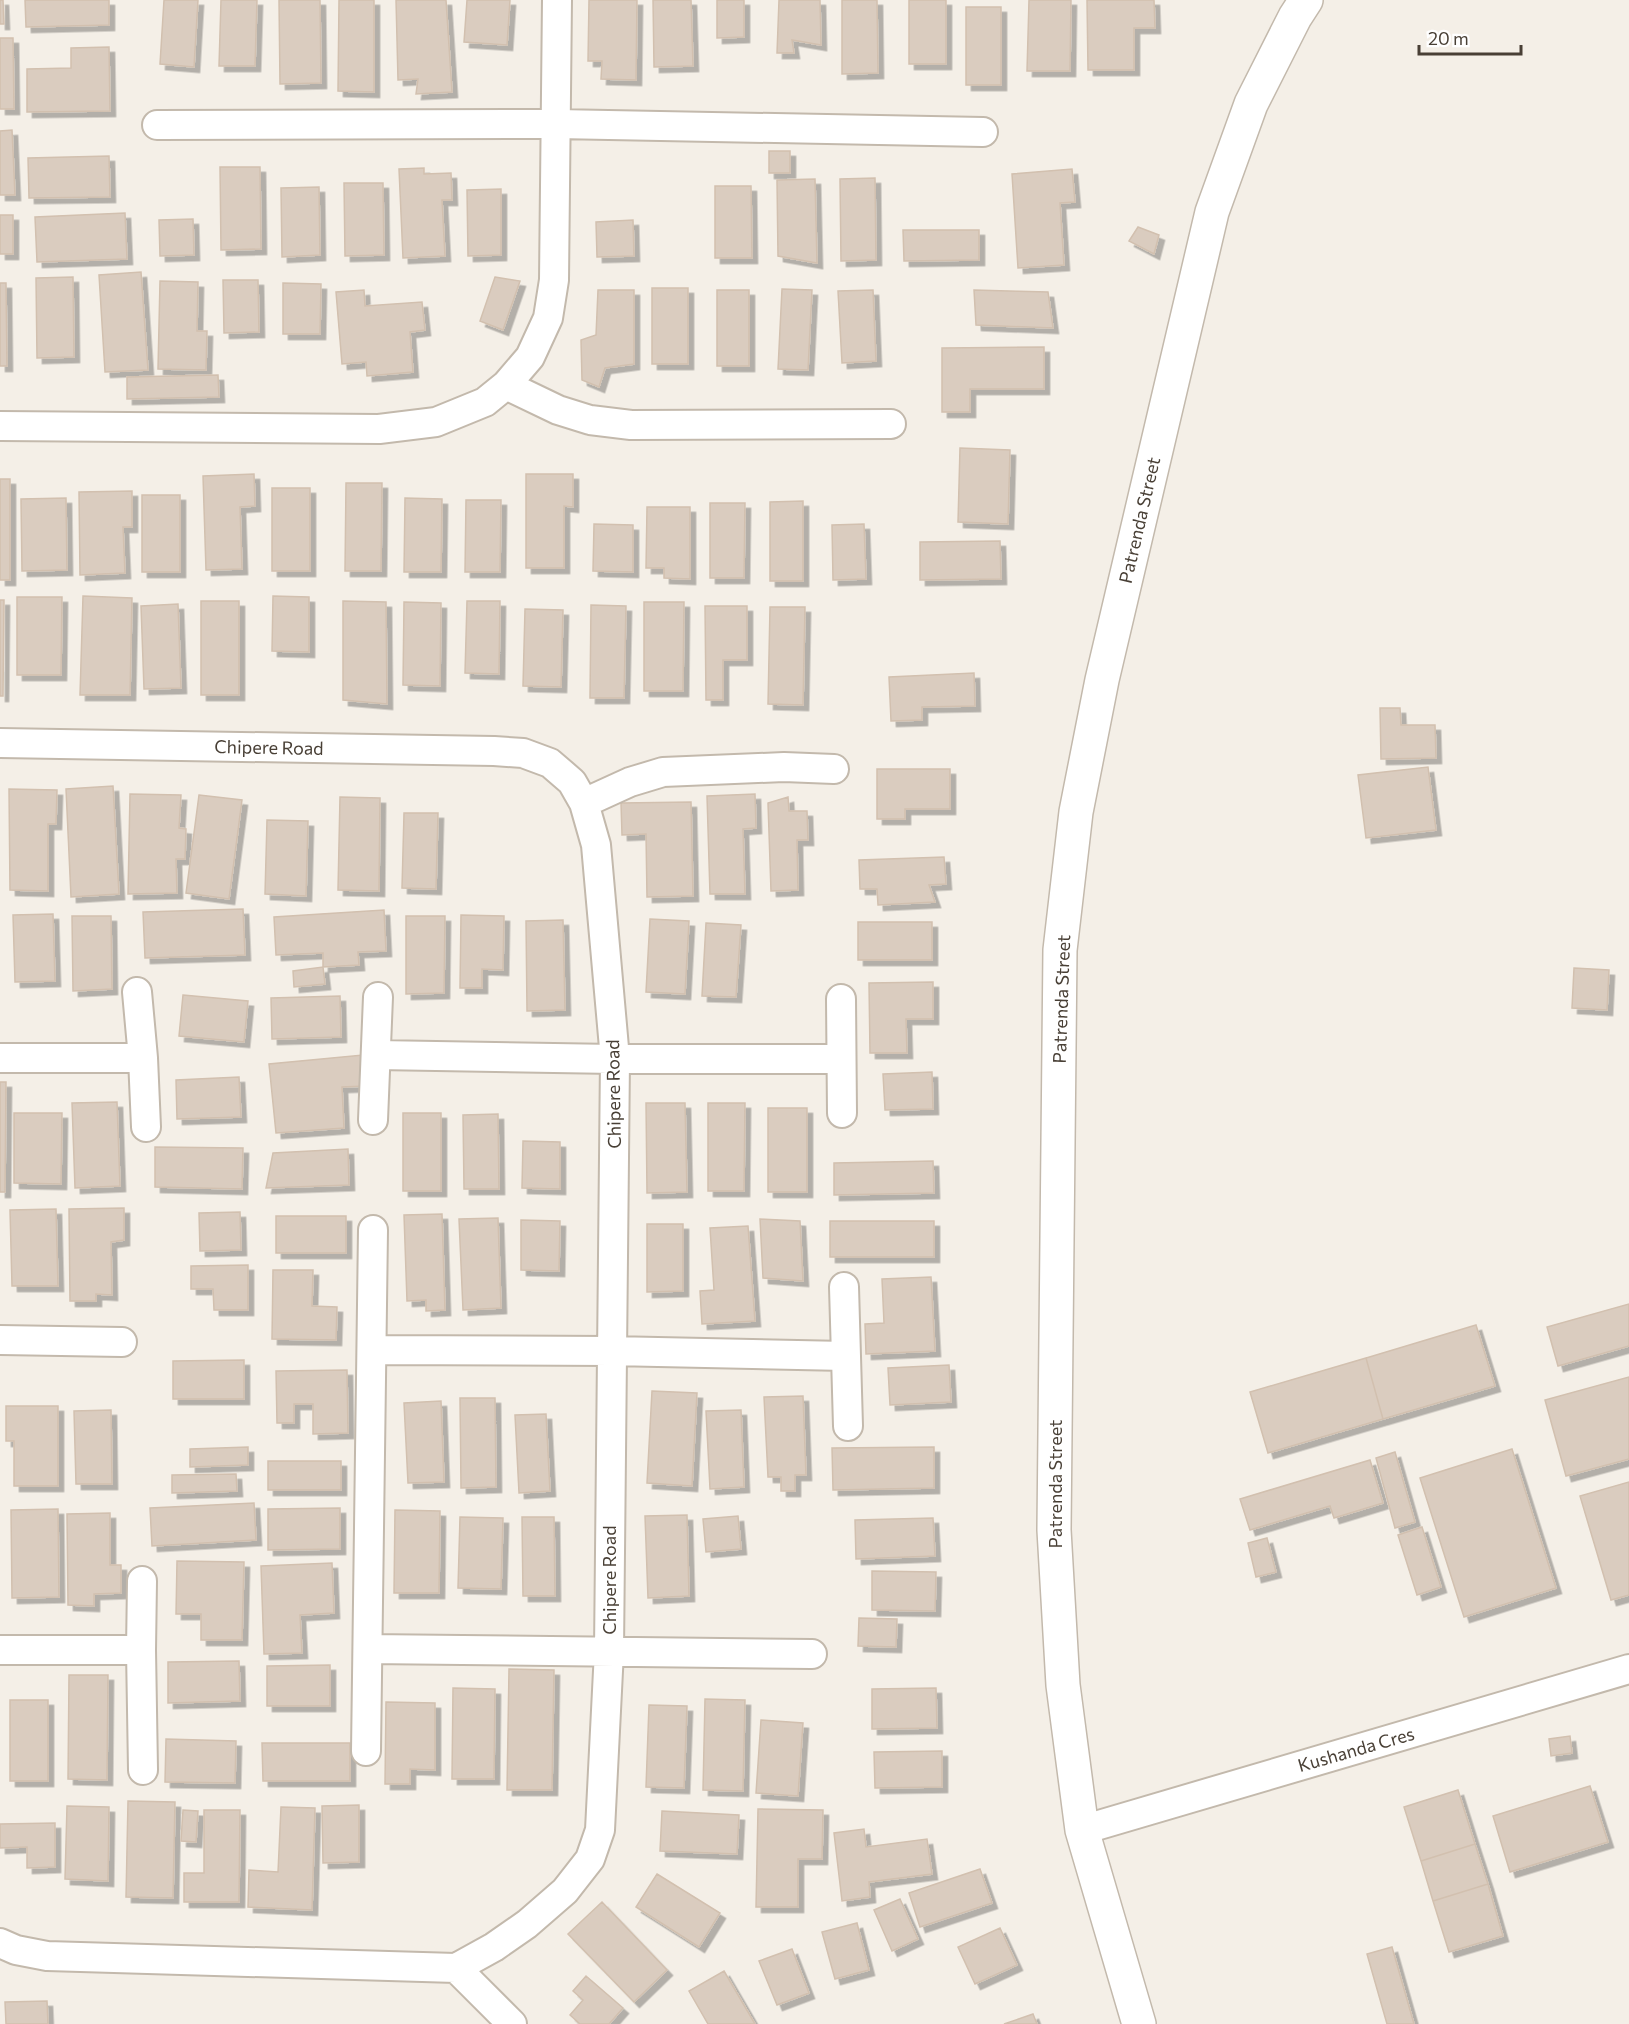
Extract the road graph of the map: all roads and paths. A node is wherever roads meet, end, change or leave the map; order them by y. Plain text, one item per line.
1 (557, 0) edge
2 (1306, 0) edge
3 (557, 124) junction
4 (157, 125) dead end
5 (983, 132) dead end
6 (506, 385) junction
7 (891, 424) dead end
8 (0, 426) edge
9 (0, 744) edge
10 (834, 769) dead end
11 (584, 803) junction
12 (137, 992) dead end
13 (378, 997) dead end
14 (841, 999) dead end
15 (377, 1055) junction
16 (0, 1058) edge
17 (143, 1058) junction
18 (615, 1059) junction
19 (841, 1059) junction
20 (842, 1113) dead end
21 (373, 1120) dead end
22 (146, 1127) dead end
23 (373, 1230) dead end
24 (844, 1287) dead end
25 (0, 1340) edge
26 (122, 1342) dead end
27 (372, 1350) junction
28 (611, 1351) junction
29 (845, 1356) junction
30 (848, 1426) dead end
31 (142, 1581) dead end
32 (368, 1649) junction
33 (0, 1650) edge
34 (141, 1650) junction
35 (609, 1651) junction
36 (812, 1654) dead end
37 (1629, 1669) edge
38 (366, 1751) dead end
39 (143, 1770) dead end
40 (1082, 1830) junction
41 (0, 1943) edge
42 (456, 1968) junction
43 (512, 2024) edge
44 (1139, 2024) edge

1 - 3 street
2 - 40 street, Patrenda Street
3 - 4 street
3 - 5 street
3 - 6 street
6 - 7 street
6 - 8 street
9 - 11 street, Chipere Road
10 - 11 street
11 - 18 street, Chipere Road
12 - 17 street
13 - 15 street
14 - 19 street
15 - 18 street
15 - 21 street
16 - 17 street
17 - 22 street
18 - 19 street
18 - 28 street, Chipere Road
19 - 20 street
23 - 27 street
24 - 29 street
25 - 26 street
27 - 28 street
27 - 32 street
28 - 29 street
28 - 35 street, Chipere Road
29 - 30 street
31 - 34 street
32 - 35 street
32 - 38 street
33 - 34 street
34 - 39 street
35 - 36 street
35 - 42 street, Chipere Road
37 - 40 street, Kushanda Cres
40 - 44 street, Patrenda Street
41 - 42 street
42 - 43 street

